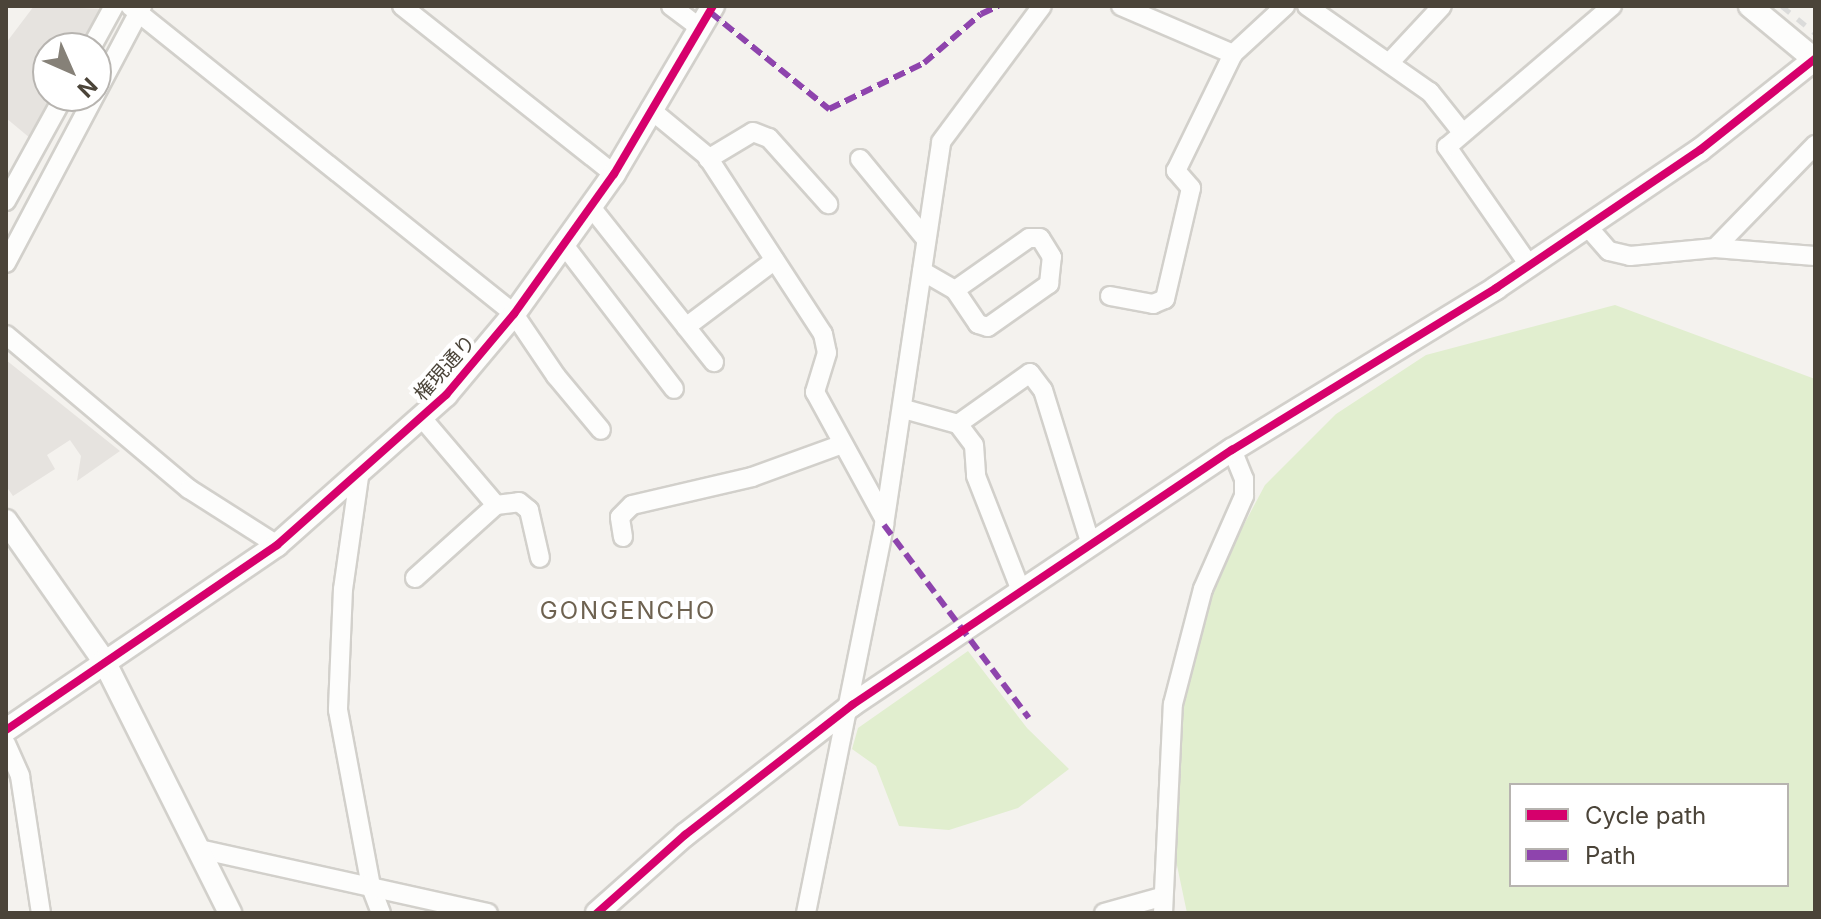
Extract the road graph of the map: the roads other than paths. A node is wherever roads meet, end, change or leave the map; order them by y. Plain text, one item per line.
1 (114, 6) edge
2 (402, 6) edge
3 (671, 6) edge
4 (713, 6) edge
5 (1042, 6) edge
6 (1121, 6) edge
7 (1285, 6) edge
8 (1307, 6) edge
9 (1442, 6) edge
10 (1612, 6) edge
11 (1750, 6) edge
12 (137, 8) edge
13 (701, 29) junction
14 (100, 32) edge
15 (1233, 54) junction
16 (1815, 60) edge
17 (1390, 62) junction
18 (650, 109) junction
19 (55, 112) edge
20 (1461, 131) junction
21 (1815, 145) edge
22 (708, 159) junction
23 (860, 159) dead end
24 (614, 174) junction
25 (6, 201) edge
26 (828, 204) dead end
27 (591, 207) junction
28 (1587, 226) junction
29 (924, 237) junction
30 (564, 245) junction
31 (1715, 248) junction
32 (1815, 256) edge
33 (775, 260) junction
34 (6, 263) edge
35 (1529, 265) junction
36 (922, 271) junction
37 (955, 290) junction
38 (1110, 296) dead end
39 (514, 314) junction
40 (686, 327) junction
41 (6, 335) edge
42 (714, 362) dead end
43 (674, 389) dead end
44 (904, 409) junction
45 (422, 418) junction
46 (958, 424) junction
47 (601, 430) dead end
48 (840, 445) junction
49 (1232, 450) junction
50 (359, 477) junction
51 (496, 505) junction
52 (884, 518) junction
53 (6, 521) edge
54 (623, 537) dead end
55 (1090, 542) junction
56 (277, 545) junction
57 (540, 558) dead end
58 (415, 578) dead end
59 (1020, 588) junction
60 (104, 661) junction
61 (852, 705) junction
62 (6, 730) edge
63 (6, 744) edge
64 (199, 849) junction
65 (371, 887) junction
66 (1162, 905) edge
67 (41, 913) edge
68 (230, 913) edge
69 (381, 913) edge
70 (488, 913) edge
71 (597, 913) edge
72 (806, 913) edge
73 (1104, 913) edge

1 - 14 street
2 - 24 street
3 - 13 street
4 - 13 street, 権現通り
5 - 29 street
6 - 15 street
7 - 15 street
8 - 17 street
9 - 17 street
10 - 20 street
11 - 16 street
12 - 34 street
12 - 39 street
13 - 18 street, 権現通り
15 - 38 street
16 - 28 street
17 - 20 street
18 - 22 street
18 - 24 street, 権現通り
19 - 25 street
20 - 35 street
21 - 31 street
22 - 26 street
22 - 33 street
23 - 29 street
24 - 27 street, 権現通り
27 - 30 street, 権現通り
27 - 40 street
28 - 31 street
28 - 35 street
29 - 36 street
30 - 39 street, 権現通り
30 - 43 street
31 - 32 street
33 - 40 street
33 - 48 street
35 - 49 street
36 - 37 street
36 - 44 street
37 - 37 street
39 - 45 street, 権現通り
39 - 47 street
40 - 42 street
41 - 56 street
44 - 46 street
44 - 52 street
45 - 50 street, 権現通り
45 - 51 street
46 - 55 street
46 - 59 street
48 - 52 street
48 - 54 street
49 - 55 street
49 - 66 street
50 - 56 street, 権現通り
50 - 65 street
51 - 57 street
51 - 58 street
52 - 61 street
53 - 60 street
55 - 59 street
56 - 60 street, 権現通り
59 - 61 street
60 - 62 street, 権現通り
60 - 64 street
61 - 71 street
61 - 72 street
63 - 67 street
64 - 65 street
64 - 68 street
65 - 69 street
65 - 70 street
66 - 73 street

